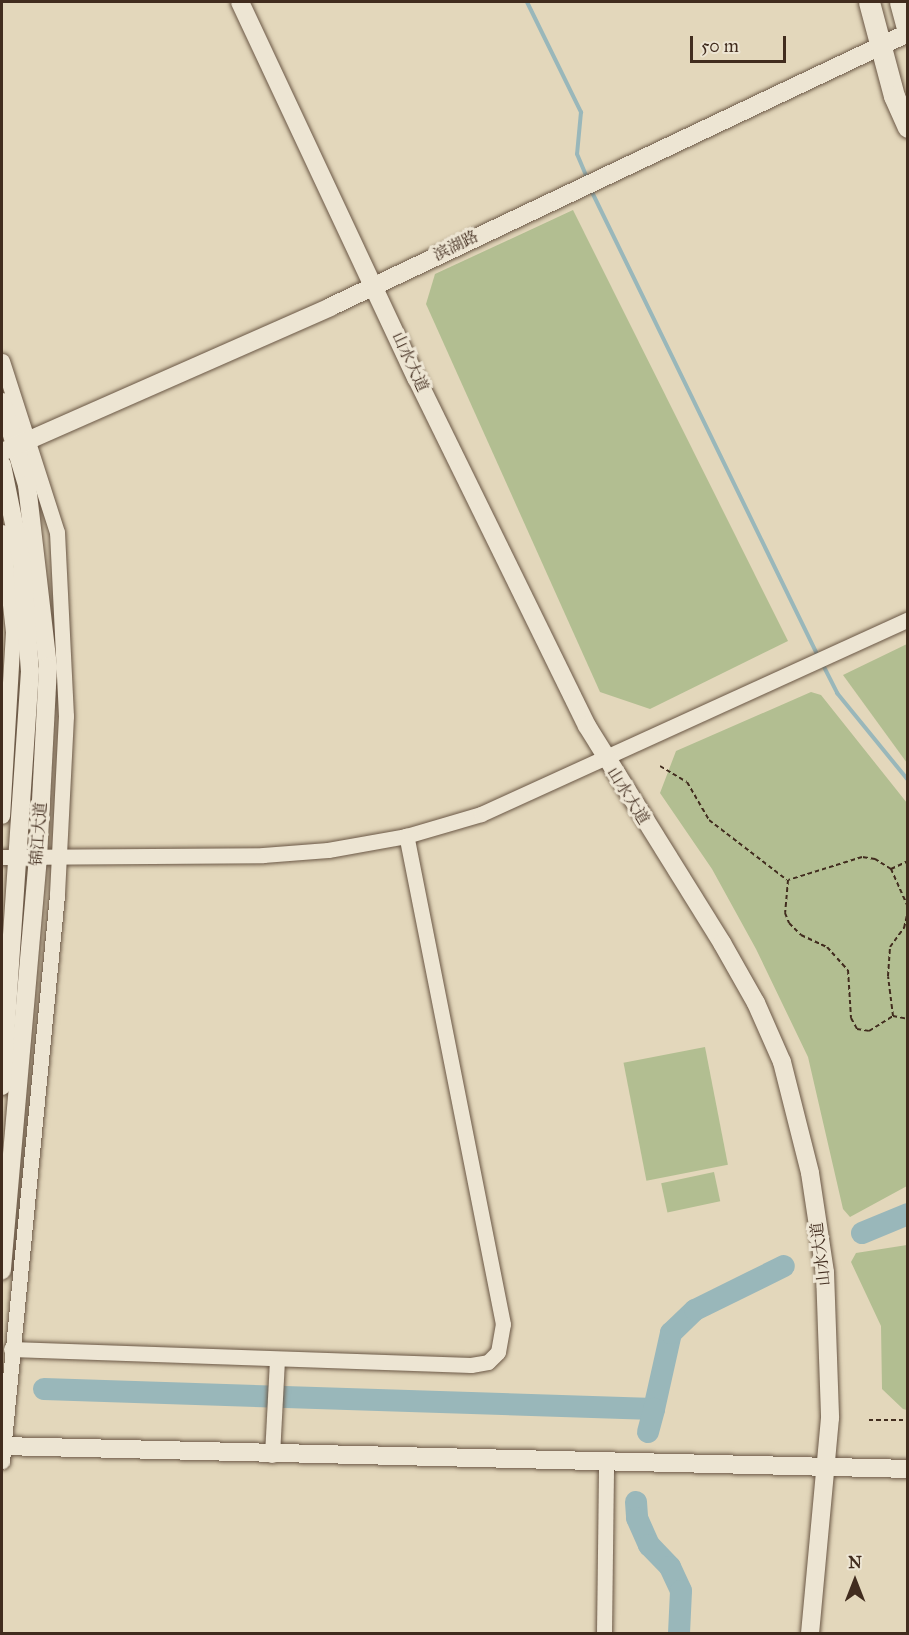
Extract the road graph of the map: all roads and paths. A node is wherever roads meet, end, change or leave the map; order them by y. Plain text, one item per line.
1 (240, 2) edge
2 (869, 2) edge
3 (900, 2) edge
4 (908, 32) edge
5 (880, 44) junction
6 (908, 127) edge
7 (375, 285) junction
8 (2, 360) edge
9 (2, 402) edge
10 (16, 447) edge
11 (2, 465) edge
12 (2, 532) edge
13 (908, 619) edge
14 (603, 757) junction
15 (660, 766) dead end
16 (2, 816) edge
17 (406, 836) junction
18 (10, 857) edge
19 (38, 857) junction
20 (58, 857) junction
21 (908, 861) edge
22 (891, 869) junction
23 (788, 880) junction
24 (908, 909) edge
25 (893, 1016) junction
26 (908, 1019) edge
27 (2, 1086) edge
28 (2, 1270) edge
29 (10, 1349) junction
30 (276, 1367) junction
31 (869, 1420) dead end
32 (908, 1420) edge
33 (2, 1451) edge
34 (272, 1455) junction
35 (606, 1462) junction
36 (827, 1467) junction
37 (908, 1469) edge
38 (604, 1634) edge
39 (810, 1634) edge

1 - 7 street, 山水大道
2 - 5 main road
3 - 4 main road
4 - 5 street, 滨湖路
5 - 6 main road
5 - 7 street, 滨湖路
7 - 10 street, 滨湖路
7 - 14 street, 山水大道
8 - 10 street
9 - 10 street, 锦江大道
10 - 19 street, 锦江大道
10 - 20 street
11 - 18 street, 锦江大道
12 - 16 street
13 - 14 street
14 - 17 street
14 - 36 street, 山水大道
15 - 23 path
17 - 20 street
17 - 30 street
18 - 19 street
18 - 27 street, 锦江大道
19 - 20 street
19 - 28 street, 锦江大道
20 - 29 street
21 - 22 path
22 - 23 path
22 - 24 path
23 - 25 path
24 - 25 path
25 - 26 path
29 - 30 street
29 - 33 street
30 - 34 street
31 - 32 path
33 - 34 street
34 - 35 street
35 - 36 street
35 - 38 street
36 - 37 street
36 - 39 street, 山水大道

